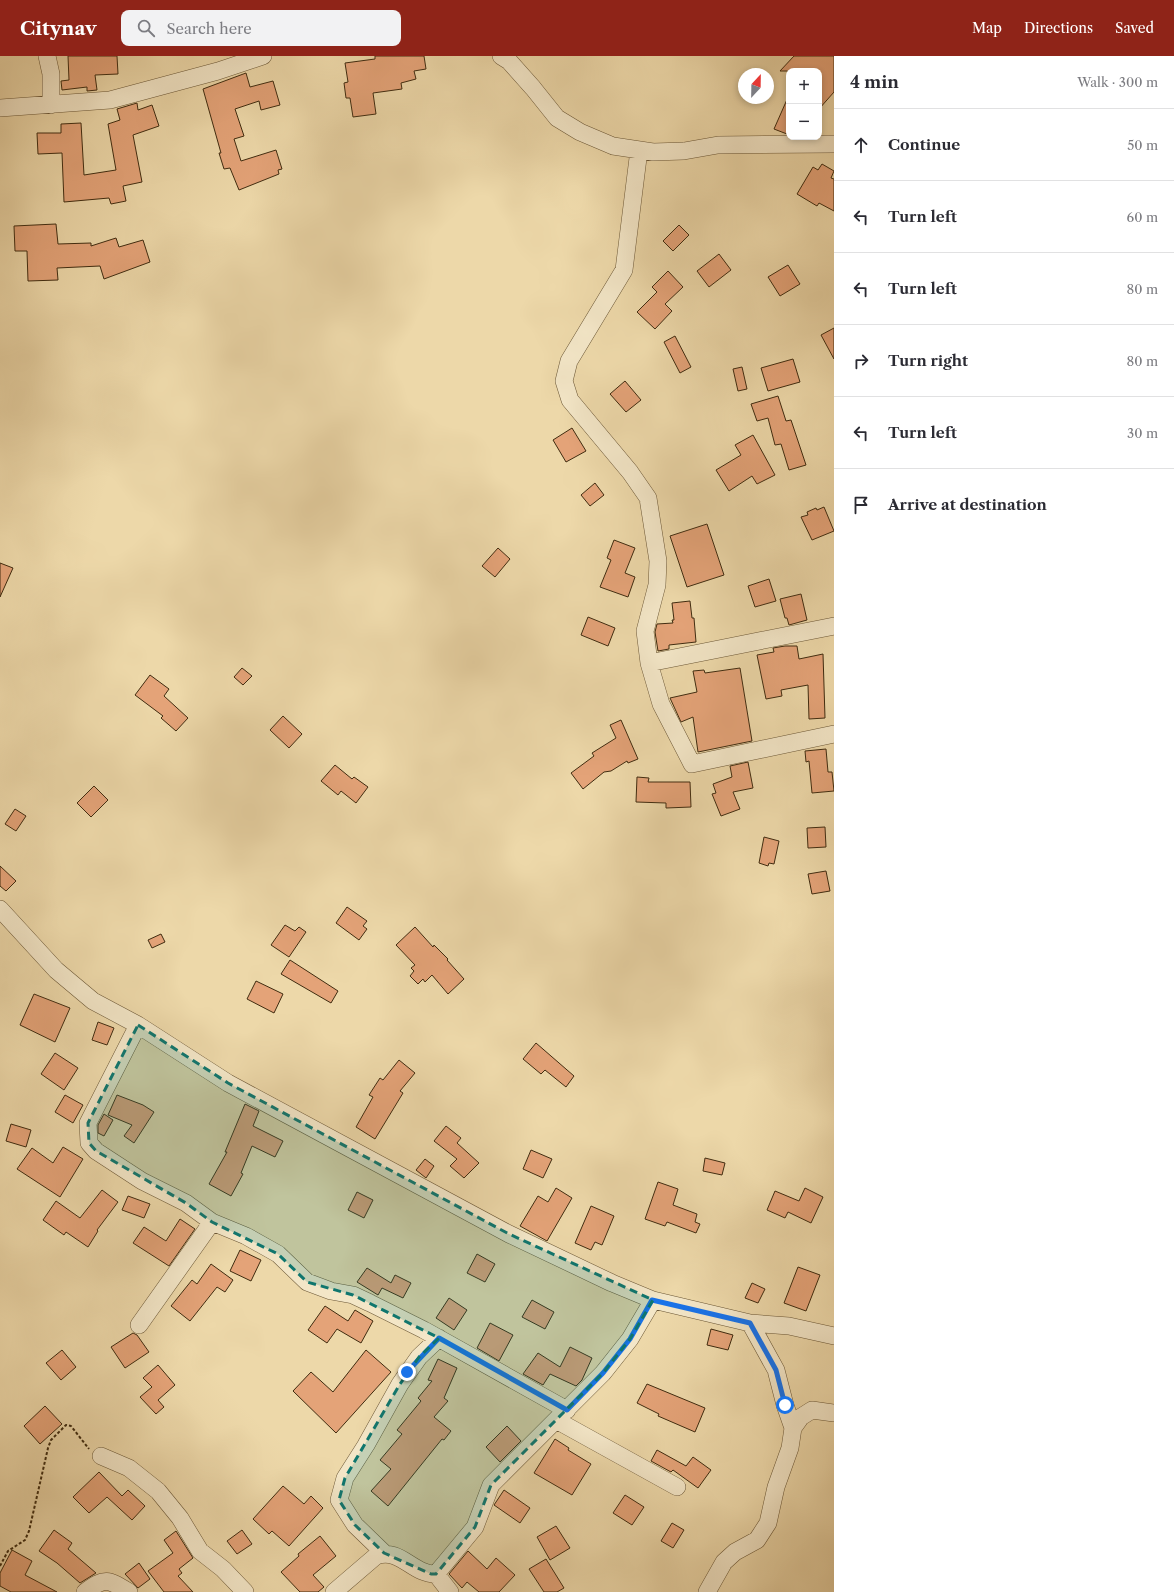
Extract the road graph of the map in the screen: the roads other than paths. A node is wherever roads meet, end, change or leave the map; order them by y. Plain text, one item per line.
1 (47, 56) edge
2 (263, 56) edge
3 (501, 56) edge
4 (51, 106) junction
5 (0, 108) edge
6 (834, 144) edge
7 (639, 150) junction
8 (834, 626) edge
9 (649, 663) junction
10 (834, 734) edge
11 (0, 909) edge
12 (138, 1025) junction
13 (212, 1222) junction
14 (652, 1300) junction
15 (750, 1323) junction
16 (138, 1325) dead end
17 (834, 1336) edge
18 (439, 1338) junction
19 (834, 1414) edge
20 (561, 1415) junction
21 (793, 1428) junction
22 (100, 1456) road end
23 (677, 1487) dead end
24 (384, 1553) junction
25 (436, 1574) junction
26 (85, 1592) edge
27 (129, 1592) edge
28 (245, 1592) edge
29 (334, 1592) edge
30 (450, 1592) edge
31 (707, 1592) edge

1 - 4 street
2 - 4 street
3 - 7 street
4 - 5 street
6 - 7 street
7 - 9 street
8 - 9 street
9 - 10 street
11 - 12 street
12 - 13 street
12 - 14 street
13 - 16 street
13 - 18 street
14 - 15 street
14 - 20 street
15 - 17 street
15 - 21 street
18 - 20 street
18 - 24 street
19 - 21 street
20 - 23 street
20 - 25 street
21 - 31 street
22 - 28 street
24 - 25 street
24 - 29 street
25 - 30 street
26 - 27 street

